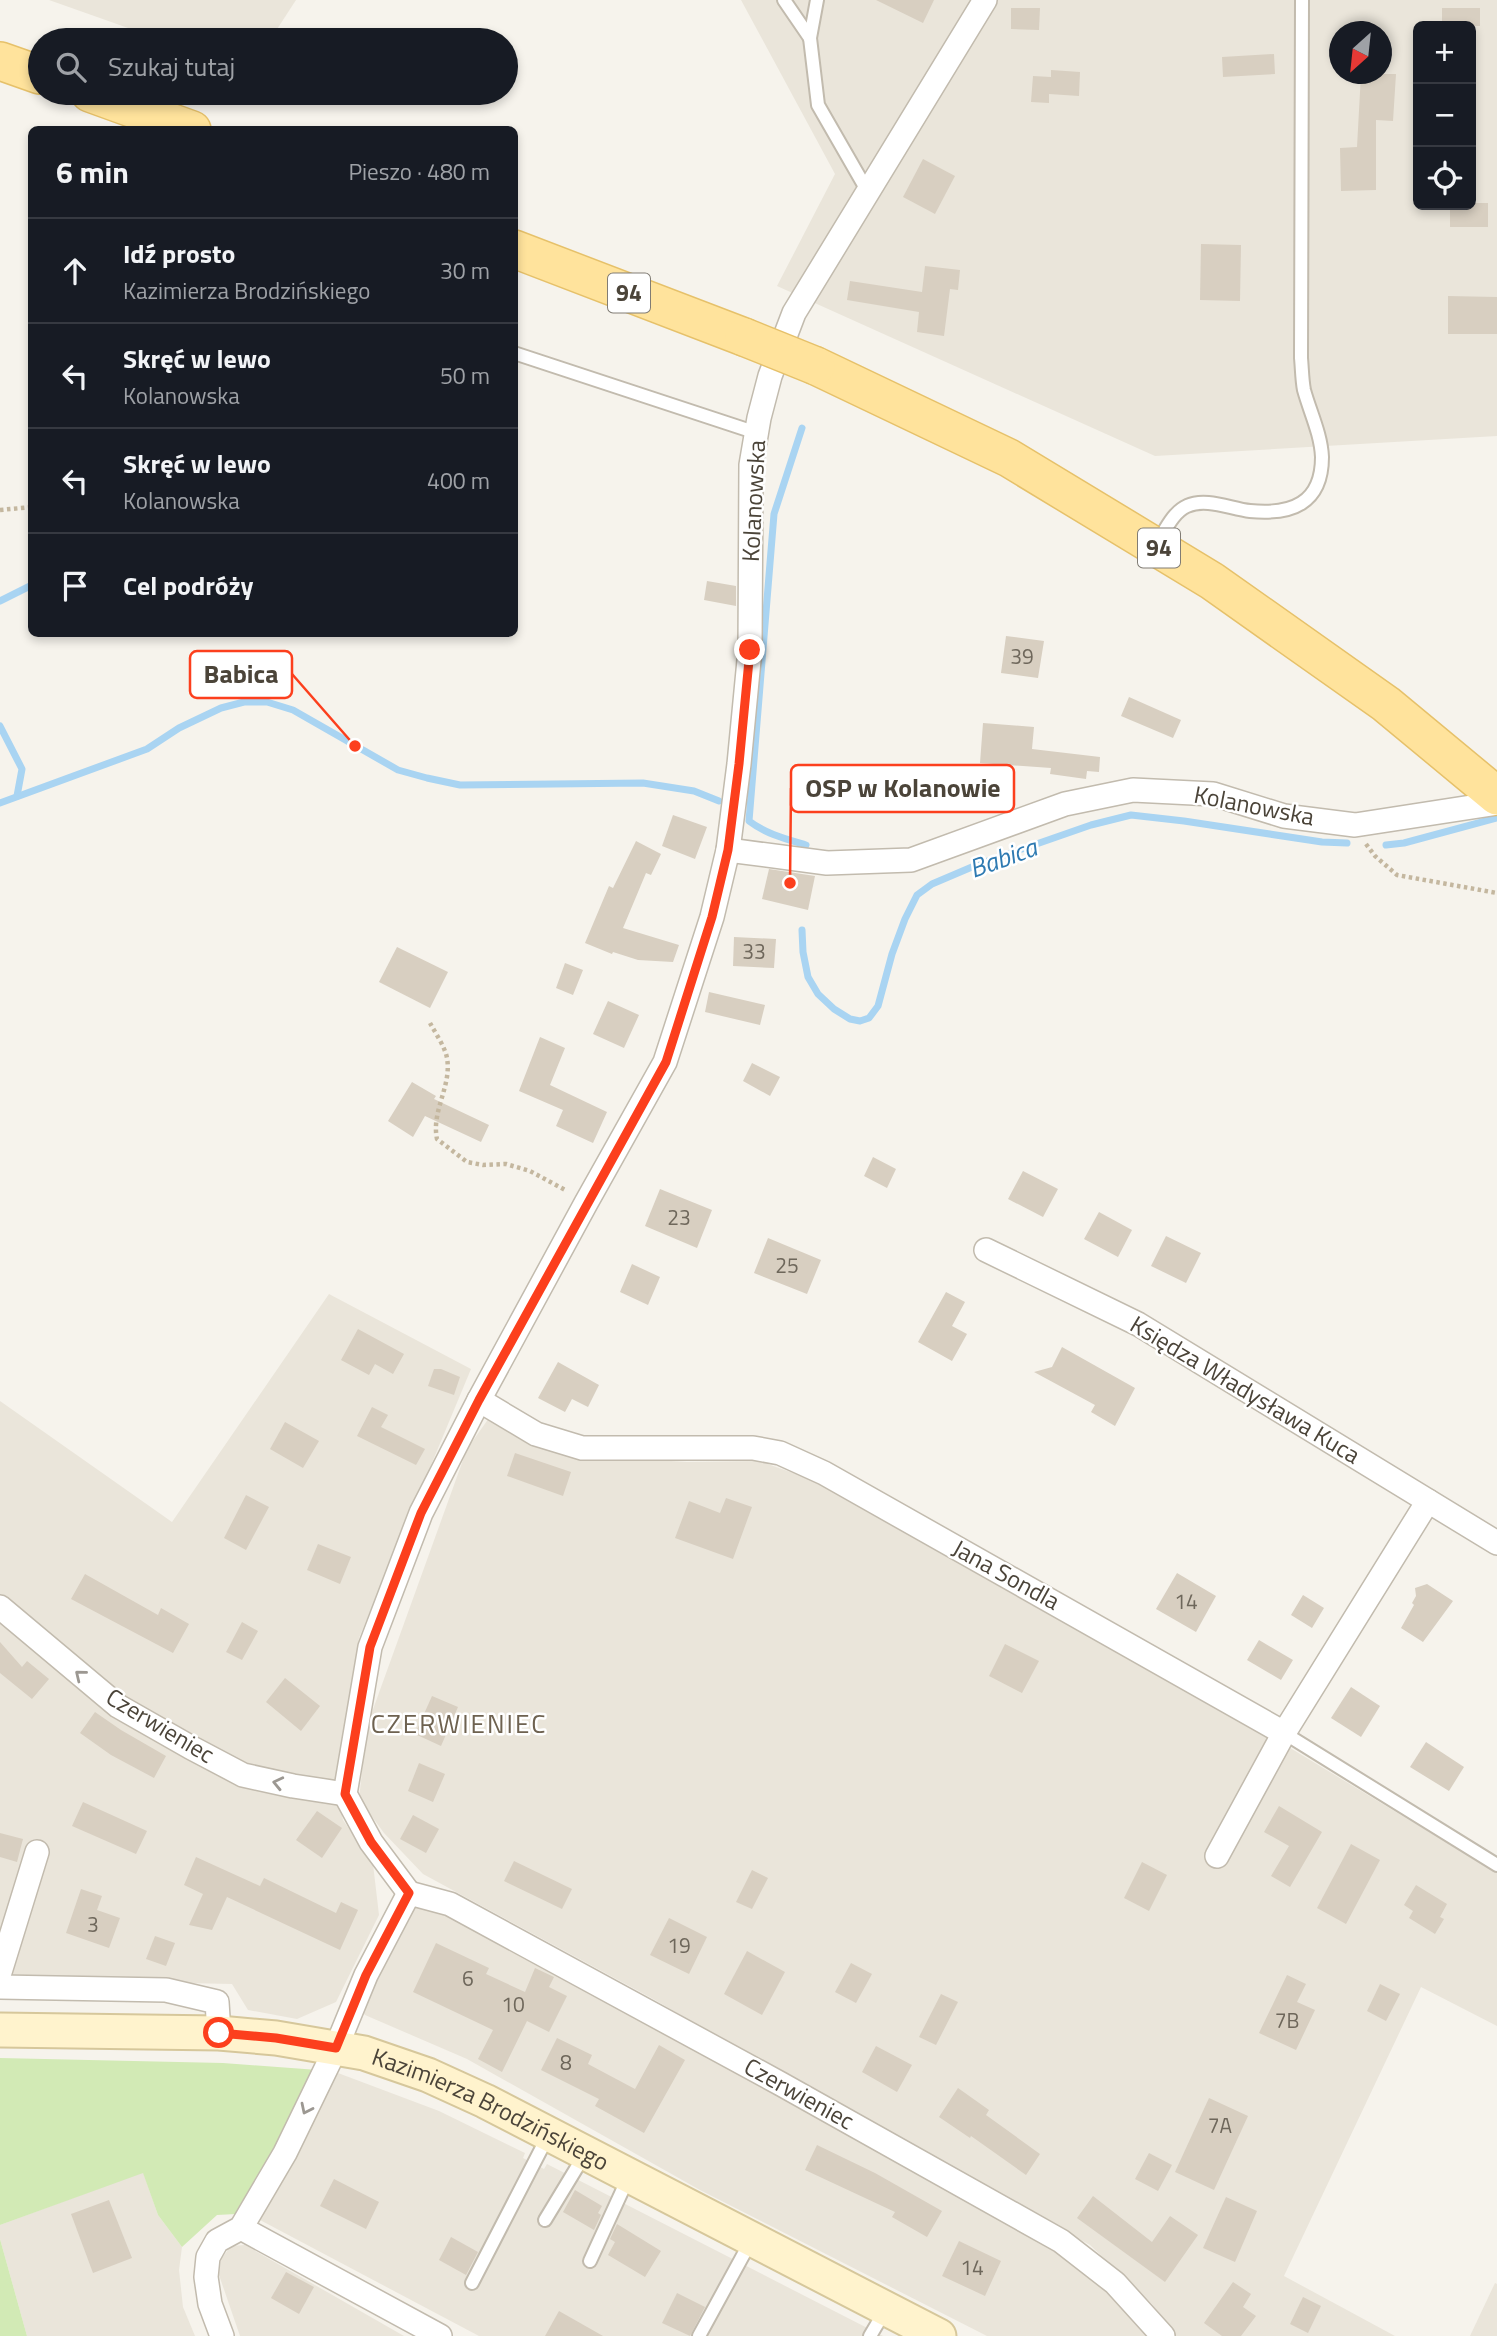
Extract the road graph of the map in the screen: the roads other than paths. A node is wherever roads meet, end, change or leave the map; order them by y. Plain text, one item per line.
1 (785, 0) edge
2 (817, 0) edge
3 (985, 0) edge
4 (1302, 0) edge
5 (810, 38) junction
6 (0, 61) edge
7 (28, 71) edge
8 (123, 105) edge
9 (181, 126) edge
10 (868, 192) junction
11 (518, 251) edge
12 (518, 354) edge
13 (757, 433) junction
14 (1155, 546) junction
15 (1485, 785) edge
16 (1497, 803) edge
17 (728, 850) junction
18 (986, 1250) dead end
19 (479, 1400) junction
20 (1428, 1501) junction
21 (1497, 1543) edge
22 (0, 1607) edge
23 (1284, 1733) junction
24 (345, 1794) junction
25 (37, 1852) dead end
26 (1217, 1856) dead end
27 (1497, 1865) edge
28 (409, 1893) junction
29 (0, 1972) edge
30 (0, 1987) edge
31 (0, 2029) edge
32 (219, 2033) junction
33 (336, 2048) junction
34 (549, 2134) junction
35 (586, 2153) junction
36 (629, 2175) junction
37 (545, 2220) dead end
38 (241, 2228) junction
39 (752, 2239) junction
40 (590, 2261) dead end
41 (472, 2283) dead end
42 (878, 2322) edge
43 (222, 2336) edge
44 (440, 2336) edge
45 (699, 2336) edge
46 (939, 2336) edge
47 (1163, 2336) edge

1 - 5 lane
2 - 5 lane
3 - 10 street, Kolanowska
4 - 14 lane
5 - 10 lane
6 - 7 main road
8 - 9 main road
10 - 13 street, Kolanowska
11 - 14 main road, 94, bridge
12 - 13 lane
13 - 17 street, Kolanowska
14 - 15 main road, 94
16 - 17 street, Kolanowska
17 - 19 street, Kolanowska
18 - 20 street, Księdza Władysława Kuca
19 - 23 street, Jana Sondla
19 - 24 street, Kolanowska
20 - 21 street, Księdza Władysława Kuca
20 - 23 street
24 -> 22 street, Czerwieniec
23 - 26 street
23 - 27 lane, Jana Sondla
24 - 28 street
25 - 29 street
28 - 33 street
28 - 47 street, Czerwieniec
30 - 32 street
31 - 32 main road, Kazimierza Brodzińskiego
32 - 33 main road, Kazimierza Brodzińskiego
33 - 34 main road, Kazimierza Brodzińskiego
33 -> 38 street
34 - 35 main road, Kazimierza Brodzińskiego
34 - 41 lane
35 - 36 main road, Kazimierza Brodzińskiego
35 - 37 lane
36 - 39 main road, Kazimierza Brodzińskiego
36 - 40 lane
38 - 43 street
38 - 44 street
39 - 42 main road, Kazimierza Brodzińskiego
39 - 45 lane
42 - 46 main road, Kazimierza Brodzińskiego

